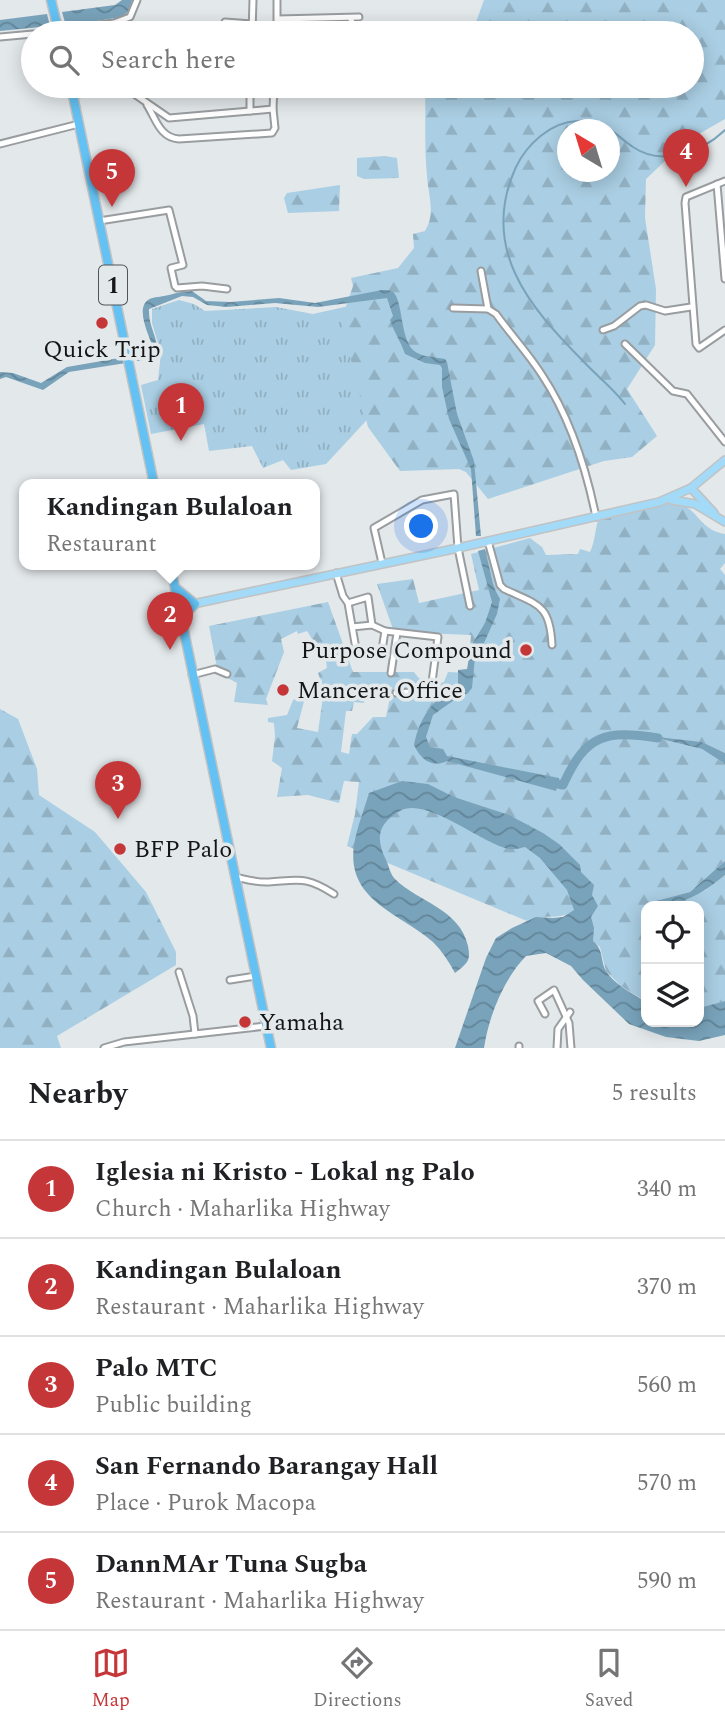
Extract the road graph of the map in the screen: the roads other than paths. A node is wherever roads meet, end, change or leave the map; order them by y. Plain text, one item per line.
1 (51, 0) edge
2 (137, 0) edge
3 (253, 0) edge
4 (278, 0) edge
5 (359, 17) dead end
6 (351, 18) junction
7 (278, 19) joint
8 (56, 21) edge
9 (119, 21) edge
10 (252, 21) edge
11 (351, 21) edge
12 (21, 35) edge
13 (0, 37) edge
14 (74, 98) edge
15 (140, 98) edge
16 (250, 98) edge
17 (273, 98) edge
18 (145, 102) junction
19 (273, 109) junction
20 (250, 111) junction
21 (79, 124) junction
22 (0, 144) edge
23 (725, 181) edge
24 (717, 184) junction
25 (99, 221) junction
26 (481, 271) dead end
27 (725, 279) edge
28 (228, 289) dead end
29 (691, 307) junction
30 (453, 308) dead end
31 (488, 309) junction
32 (603, 330) dead end
33 (725, 330) edge
34 (625, 344) dead end
35 (725, 442) edge
36 (725, 460) edge
37 (153, 479) edge
38 (691, 488) junction
39 (682, 493) junction
40 (664, 501) junction
41 (689, 502) junction
42 (716, 515) junction
43 (596, 517) junction
44 (725, 522) edge
45 (487, 542) junction
46 (458, 548) junction
47 (382, 563) junction
48 (171, 570) edge
49 (336, 573) junction
50 (175, 588) junction
51 (348, 603) junction
52 (195, 604) junction
53 (470, 606) dead end
54 (179, 607) junction
55 (182, 621) junction
56 (372, 625) junction
57 (352, 627) junction
58 (385, 631) junction
59 (397, 633) junction
60 (552, 645) dead end
61 (391, 673) dead end
62 (227, 674) dead end
63 (192, 675) junction
64 (397, 693) dead end
65 (235, 877) junction
66 (334, 894) dead end
67 (179, 972) dead end
68 (256, 976) junction
69 (230, 979) dead end
70 (545, 1014) dead end
71 (569, 1014) junction
72 (266, 1026) junction
73 (195, 1034) junction
74 (104, 1048) edge
75 (271, 1048) edge
76 (557, 1048) edge
77 (571, 1048) edge

1 - 8 highway
2 - 9 street
3 - 10 street
4 - 7 street
5 - 6 street
6 - 7 street
6 - 11 street
12 - 13 street
14 - 21 highway, 1
15 - 18 street
16 - 20 street
17 - 19 street
18 - 19 street
18 - 20 street
19 - 20 street
21 - 22 street
21 - 25 highway, 1
23 - 24 street
24 - 27 street
24 - 29 street
25 - 28 street
25 - 37 highway, 1
26 - 31 street
29 - 32 street
29 - 33 street
30 - 31 street
31 - 43 street
34 - 35 street
36 - 38 main road
38 - 39 main road
38 - 42 main road
39 - 40 main road
39 - 41 main road
40 - 41 main road
40 - 43 main road
41 - 42 main road
42 - 44 main road
43 - 45 main road
45 - 46 main road
45 - 60 street
46 - 47 main road
46 - 47 street
46 - 53 street
47 - 49 main road
48 - 50 highway
49 - 51 street
49 - 52 main road
50 - 52 highway
50 - 54 highway
51 - 56 street
51 - 57 street
52 - 54 main road
52 - 55 highway
54 - 55 highway
55 - 63 highway
56 - 57 street
56 - 58 street
57 - 58 street
58 - 59 street
59 - 61 street
59 - 64 street
62 - 63 street
63 - 65 highway
65 - 66 street
65 - 68 highway
67 - 73 street
68 - 69 street
68 - 72 highway
70 - 71 street
71 - 76 street
71 - 77 street
72 - 73 street
72 - 75 highway
73 - 74 street

